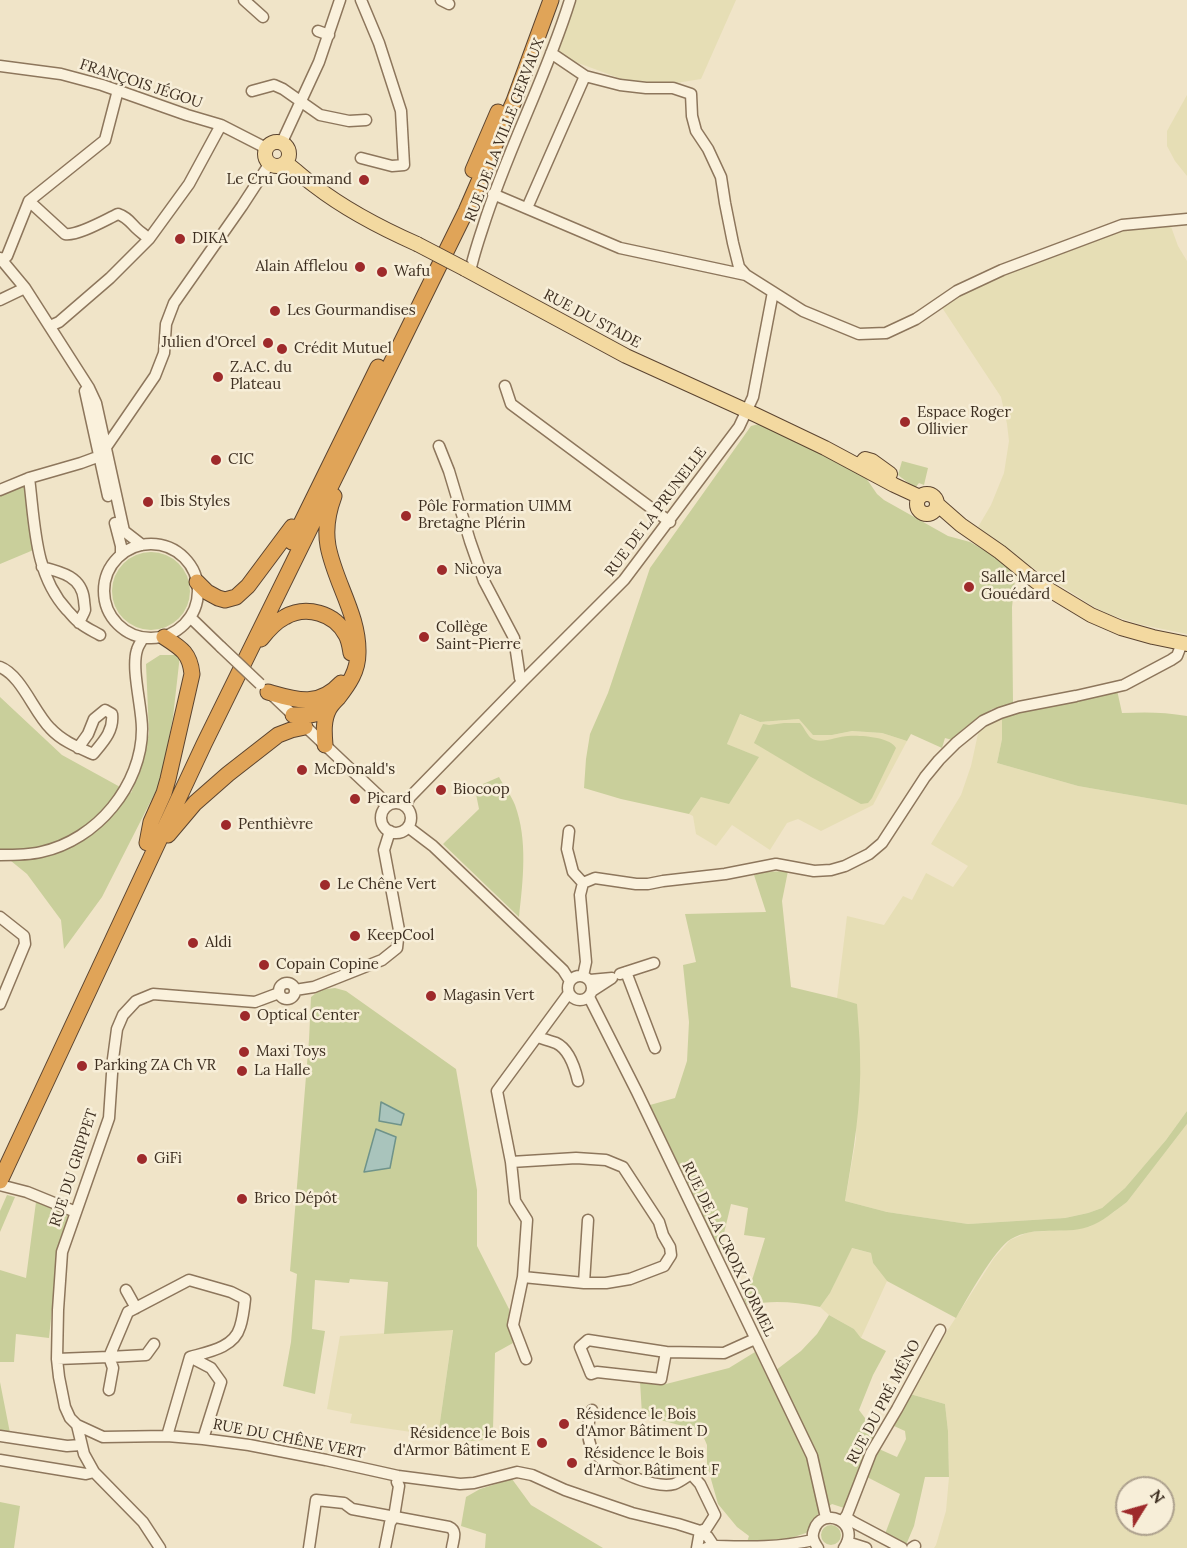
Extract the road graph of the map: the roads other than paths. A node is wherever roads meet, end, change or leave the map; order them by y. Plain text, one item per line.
1 (244, 0) edge
2 (340, 0) edge
3 (361, 0) edge
4 (541, 0) edge
5 (551, 0) edge
6 (570, 0) edge
7 (263, 17) dead end
8 (318, 31) dead end
9 (329, 35) junction
10 (551, 53) junction
11 (0, 66) edge
12 (585, 76) junction
13 (118, 90) junction
14 (252, 91) dead end
15 (301, 102) junction
16 (366, 120) dead end
17 (221, 125) junction
18 (282, 142) junction
19 (266, 148) junction
20 (361, 158) dead end
21 (270, 163) junction
22 (286, 163) junction
23 (493, 194) junction
24 (29, 201) junction
25 (527, 208) junction
26 (1187, 219) edge
27 (150, 239) junction
28 (1, 259) edge
29 (467, 270) junction
30 (746, 275) junction
31 (25, 288) junction
32 (773, 292) junction
33 (0, 300) edge
34 (50, 327) junction
35 (78, 371) junction
36 (505, 386) dead end
37 (747, 411) junction
38 (129, 413) junction
39 (99, 432) junction
40 (352, 442) junction
41 (439, 446) dead end
42 (103, 452) junction
43 (862, 462) junction
44 (30, 478) junction
45 (0, 490) edge
46 (916, 498) junction
47 (310, 504) junction
48 (669, 522) junction
49 (142, 545) junction
50 (121, 555) junction
51 (42, 567) junction
52 (197, 582) junction
53 (190, 617) junction
54 (78, 623) junction
55 (100, 635) dead end
56 (164, 637) junction
57 (143, 638) junction
58 (1184, 643) edge
59 (249, 652) junction
60 (0, 667) edge
61 (523, 681) junction
62 (264, 688) junction
63 (329, 708) junction
64 (293, 715) junction
65 (305, 727) junction
66 (325, 745) junction
67 (78, 748) dead end
68 (405, 806) junction
69 (386, 807) junction
70 (408, 827) junction
71 (569, 831) dead end
72 (389, 835) junction
73 (150, 849) junction
74 (0, 855) edge
75 (583, 883) junction
76 (125, 901) junction
77 (0, 917) edge
78 (654, 963) dead end
79 (626, 972) junction
80 (589, 986) junction
81 (570, 987) junction
82 (1, 1000) edge
83 (537, 1037) junction
84 (655, 1048) dead end
85 (578, 1081) dead end
86 (0, 1157) edge
87 (511, 1162) junction
88 (0, 1183) edge
89 (76, 1212) junction
90 (588, 1220) dead end
91 (523, 1277) junction
92 (584, 1283) junction
93 (126, 1290) dead end
94 (135, 1308) junction
95 (940, 1330) dead end
96 (755, 1338) junction
97 (154, 1344) dead end
98 (666, 1352) junction
99 (109, 1357) junction
100 (190, 1358) junction
101 (57, 1359) junction
102 (526, 1359) dead end
103 (109, 1390) dead end
104 (592, 1410) dead end
105 (77, 1425) junction
106 (96, 1434) junction
107 (0, 1436) edge
108 (166, 1436) junction
109 (203, 1439) junction
110 (83, 1449) junction
111 (0, 1460) edge
112 (94, 1472) junction
113 (398, 1479) junction
114 (391, 1518) junction
115 (826, 1518) junction
116 (844, 1519) junction
117 (700, 1531) junction
118 (816, 1544) edge
119 (846, 1545) edge
120 (710, 1547) edge
121 (160, 1548) edge
122 (309, 1548) edge
123 (385, 1548) edge
124 (452, 1548) edge
125 (697, 1548) edge
126 (866, 1548) edge
127 (902, 1548) edge

1 - 7 street
2 - 9 street
3 - 20 street
4 - 47 highway
5 - 40 highway
6 - 10 street, RUE DE LA VILLE GERVAUX
8 - 9 street
9 - 15 street
10 - 12 street
10 - 23 street, RUE DE LA VILLE GERVAUX
11 - 13 street, FRANÇOIS JÉGOU
12 - 25 street
12 - 30 street
13 - 17 street, FRANÇOIS JÉGOU
13 - 24 street
14 - 15 street
15 - 16 street
15 - 18 street
17 - 19 street, FRANÇOIS JÉGOU
17 - 27 street
18 - 19 main road
18 - 22 main road
19 - 21 main road
21 - 22 main road
21 - 38 street
22 - 29 main road, RUE DU STADE, bridge
23 - 25 street
23 - 29 street, RUE DE LA VILLE GERVAUX
24 - 27 street
24 - 28 street
25 - 30 street
26 - 32 street
27 - 34 street
28 - 31 street
29 - 37 main road, RUE DU STADE
30 - 32 street
31 - 33 street
31 - 34 street
32 - 37 street, RUE DE LA PRUNELLE
34 - 35 street
35 - 39 street
35 - 39 street
36 - 48 street
37 - 43 main road, RUE DU STADE
37 - 48 street, RUE DE LA PRUNELLE
38 - 39 street
38 - 42 street
39 - 42 street
40 - 59 highway
40 - 63 highway
41 - 61 street
42 - 44 street
42 - 49 street
42 - 50 street
43 - 46 main road, RUE DU STADE
43 - 46 main road
44 - 45 street
44 - 51 street
46 - 58 main road, RUE DU STADE
47 - 52 highway
47 - 73 highway
48 - 61 street, RUE DE LA PRUNELLE
49 - 50 street
49 - 52 street
50 - 57 street
51 - 54 street
51 - 54 street
52 - 53 street
53 - 56 street
53 - 62 street, bridge
54 - 55 street
56 - 57 street
56 - 73 highway
57 - 74 street
58 - 75 street
59 - 62 highway
59 - 73 highway
60 - 67 street
61 - 68 street, RUE DE LA PRUNELLE
62 - 64 street
63 - 64 highway
63 - 66 highway
64 - 65 street
65 - 66 street
65 - 73 highway
66 - 69 street
68 - 69 street
68 - 70 street
69 - 72 street
70 - 72 street
70 - 81 street
71 - 75 street
72 - 89 street, RUE DU GRIPPET
73 - 76 highway
75 - 80 street
76 - 86 highway
76 - 88 highway
77 - 82 street
78 - 79 street
79 - 80 street
79 - 84 street
80 - 81 street
80 - 81 street
80 - 96 street, RUE DE LA CROIX LORMEL
81 - 83 street
83 - 85 street
83 - 87 street
87 - 91 street
87 - 92 street
88 - 89 street
89 - 101 street, RUE DU GRIPPET
90 - 92 street
91 - 92 street
91 - 102 street
93 - 94 street
94 - 99 street
94 - 100 street
95 - 116 street, RUE DU PRÉ MÉNO
96 - 98 street
96 - 115 street, RUE DE LA CROIX LORMEL
97 - 99 street
98 - 98 street
99 - 101 street
99 - 103 street
100 - 108 street
100 - 109 street
101 - 105 street, RUE DU GRIPPET
104 - 117 street
105 - 106 street, RUE DU CHÊNE VERT
105 - 110 street, RUE DU GRIPPET
106 - 108 street, RUE DU CHÊNE VERT
106 - 110 street
107 - 110 street
108 - 109 street, RUE DU CHÊNE VERT
109 - 113 street, RUE DU CHÊNE VERT
110 - 112 street, RUE DU GRIPPET
111 - 112 street
112 - 121 street, RUE DU GRIPPET
113 - 114 street
113 - 117 street, RUE DU CHÊNE VERT
114 - 122 street
114 - 123 street
114 - 124 street
115 - 116 street
115 - 118 street
116 - 119 street
116 - 127 street
117 - 120 street, RUE DU CHÊNE VERT
117 - 125 street
118 - 120 street
119 - 126 street

